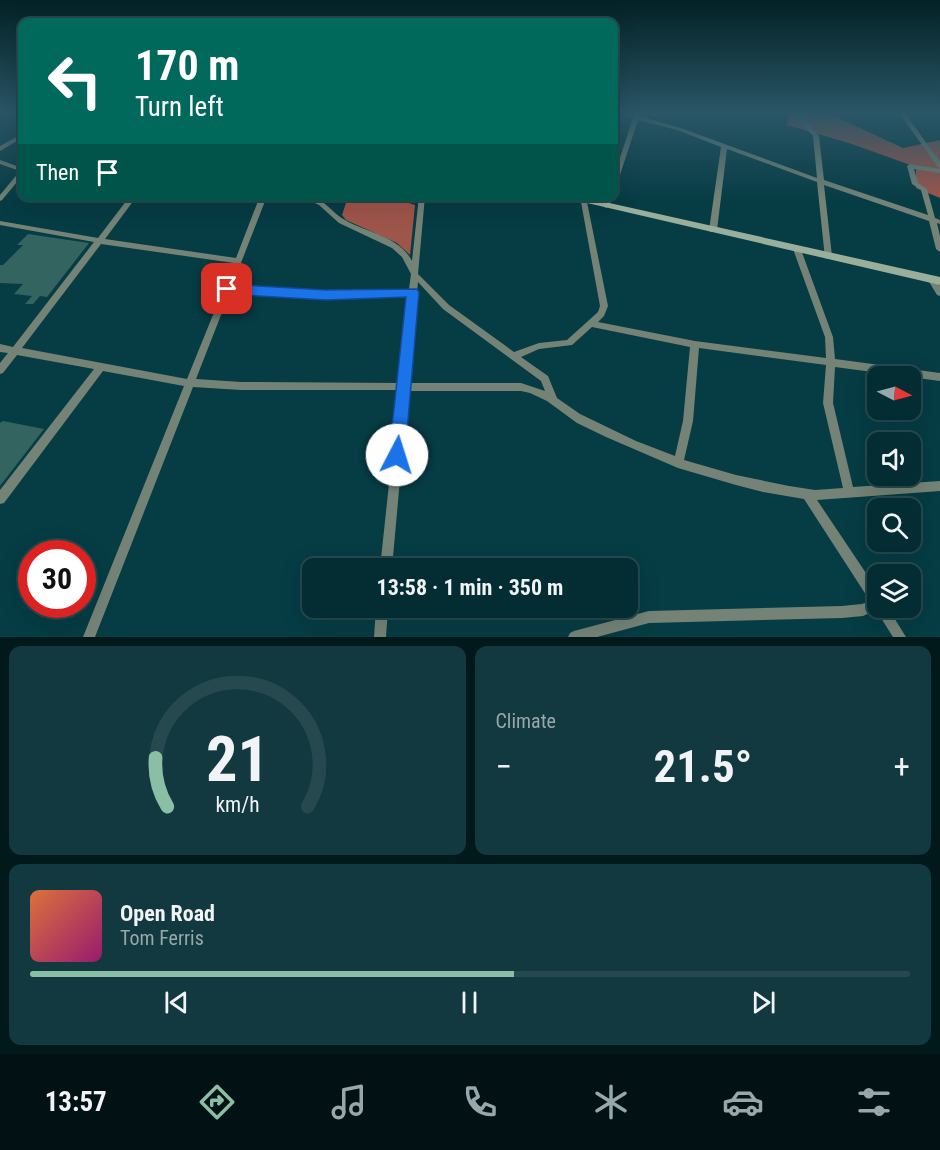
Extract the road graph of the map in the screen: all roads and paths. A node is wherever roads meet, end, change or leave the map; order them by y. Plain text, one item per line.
1 (626, 143) edge
2 (717, 143) edge
3 (816, 143) edge
4 (923, 143) edge
5 (724, 145) junction
6 (0, 162) edge
7 (940, 166) edge
8 (18, 169) edge
9 (618, 171) edge
10 (940, 171) edge
11 (18, 176) edge
12 (820, 180) junction
13 (0, 199) edge
14 (130, 201) edge
15 (262, 201) edge
16 (316, 201) edge
17 (422, 201) edge
18 (580, 201) edge
19 (608, 201) edge
20 (584, 202) junction
21 (932, 219) junction
22 (940, 222) edge
23 (0, 223) edge
24 (712, 230) junction
25 (98, 240) junction
26 (797, 249) junction
27 (940, 249) edge
28 (828, 256) junction
29 (239, 261) junction
30 (415, 275) junction
31 (936, 280) edge
32 (227, 289) junction
33 (413, 292) junction
34 (940, 293) edge
35 (591, 324) junction
36 (695, 344) junction
37 (0, 348) edge
38 (15, 351) junction
39 (514, 355) junction
40 (831, 362) junction
41 (101, 367) junction
42 (0, 370) edge
43 (940, 377) edge
44 (189, 383) junction
45 (404, 387) junction
46 (554, 399) junction
47 (678, 463) junction
48 (940, 486) edge
49 (849, 492) junction
50 (807, 494) junction
51 (0, 499) edge
52 (387, 558) edge
53 (867, 585) edge
54 (867, 607) edge
55 (381, 618) edge
56 (888, 618) edge
57 (89, 637) edge
58 (380, 637) edge
59 (574, 637) edge
60 (900, 637) edge

1 - 9 street
2 - 5 street
3 - 12 street
4 - 7 street
5 - 12 street
5 - 24 street
6 - 8 street
10 - 21 street
11 - 13 street
12 - 21 street
12 - 28 street
14 - 25 street
15 - 29 street
16 - 30 street
17 - 30 street
18 - 20 street
19 - 20 street
19 - 24 street
20 - 35 street
21 - 22 street
21 - 27 street
23 - 25 street
24 - 26 street
25 - 29 street
25 - 38 street
26 - 28 street
26 - 40 street
28 - 31 street
29 - 32 street
30 - 33 street
30 - 39 street
31 - 34 street
32 - 33 street
32 - 44 street
33 - 45 street
35 - 36 street
35 - 39 street
36 - 40 street
36 - 47 street
37 - 38 street
38 - 41 street
38 - 42 street
39 - 46 street
40 - 43 street
40 - 49 street
41 - 44 street
41 - 51 street
44 - 45 street
44 - 57 street
45 - 46 street
45 - 52 street
46 - 47 street
47 - 50 street
48 - 49 street
49 - 50 street
50 - 53 street
54 - 59 street
55 - 58 street
56 - 60 street

